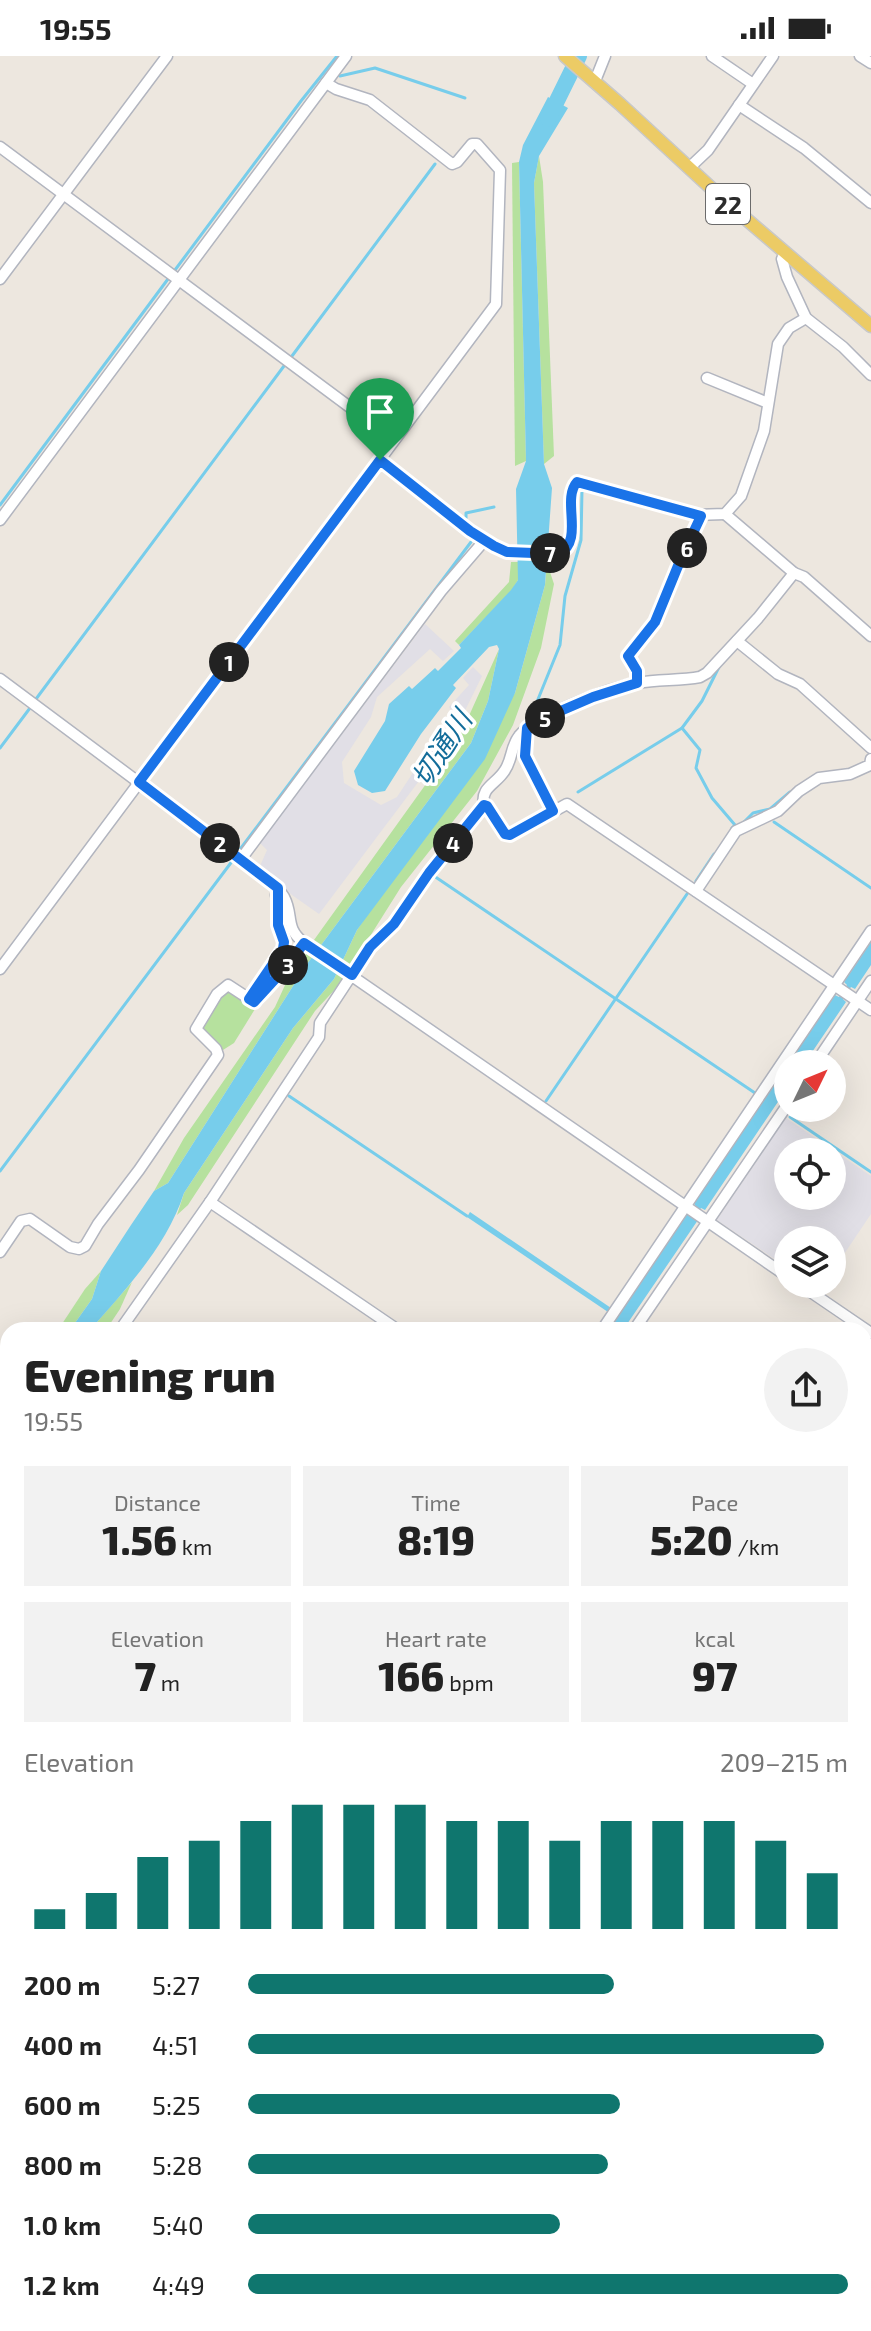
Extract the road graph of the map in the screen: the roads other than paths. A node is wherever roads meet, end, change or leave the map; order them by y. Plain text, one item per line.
1 (167, 56) edge
2 (346, 56) edge
3 (565, 56) edge
4 (605, 56) edge
5 (712, 56) edge
6 (773, 56) edge
7 (860, 56) edge
8 (871, 63) edge
9 (592, 79) junction
10 (326, 83) junction
11 (753, 84) junction
12 (739, 105) junction
13 (0, 147) edge
14 (689, 168) junction
15 (63, 194) junction
16 (871, 203) edge
17 (785, 253) junction
18 (0, 279) edge
19 (179, 280) junction
20 (806, 318) junction
21 (871, 326) edge
22 (871, 375) edge
23 (707, 378) dead end
24 (768, 403) junction
25 (394, 440) junction
26 (380, 460) junction
27 (725, 514) junction
28 (701, 516) junction
29 (0, 520) edge
30 (484, 541) junction
31 (794, 573) junction
32 (871, 636) edge
33 (737, 641) junction
34 (0, 679) edge
35 (637, 683) junction
36 (527, 728) junction
37 (871, 748) edge
38 (871, 759) edge
39 (139, 782) junction
40 (484, 805) junction
41 (553, 811) junction
42 (241, 859) junction
43 (278, 888) junction
44 (696, 891) junction
45 (871, 931) edge
46 (305, 944) junction
47 (0, 969) edge
48 (350, 974) junction
49 (871, 981) edge
50 (845, 993) junction
51 (249, 999) junction
52 (871, 1010) edge
53 (821, 1050) edge
54 (776, 1122) edge
55 (210, 1202) junction
56 (693, 1209) junction
57 (709, 1222) junction
58 (0, 1252) edge
59 (774, 1267) edge
60 (820, 1298) edge
61 (126, 1322) edge
62 (386, 1322) edge
63 (608, 1322) edge
64 (640, 1322) edge
65 (855, 1322) edge

1 - 15 street
2 - 10 street
3 - 9 main road, 22
4 - 9 street
5 - 11 street
6 - 11 street
7 - 8 street
9 - 14 main road, 22
10 - 19 street
10 - 25 street
11 - 12 street
12 - 14 street
12 - 16 street
13 - 15 street
14 - 17 main road, 22
15 - 18 street
15 - 19 street
17 - 20 street
17 - 21 main road, 22
19 - 25 street
19 - 29 street
20 - 22 street
20 - 24 street
23 - 24 street
24 - 27 street
25 - 26 street
26 - 30 street
26 - 39 street
27 - 28 street
27 - 31 street
28 - 30 street
28 - 35 street
30 - 42 street
31 - 32 street
31 - 33 street
33 - 35 street
33 - 37 street
34 - 39 street
35 - 36 street
36 - 40 street
36 - 41 street
38 - 44 street
39 - 42 street
39 - 47 street
40 - 41 street
40 - 48 street
41 - 44 street
42 - 43 street
43 - 46 street
43 - 51 street
44 - 50 street
45 - 50 street
46 - 48 street
46 - 51 street
48 - 55 street
48 - 56 street
49 - 50 street
50 - 52 street
50 - 53 street
50 - 56 street
51 - 58 street
54 - 57 street
55 - 61 street
55 - 62 street
56 - 57 street
56 - 63 street
57 - 59 street
57 - 64 street
60 - 65 street

